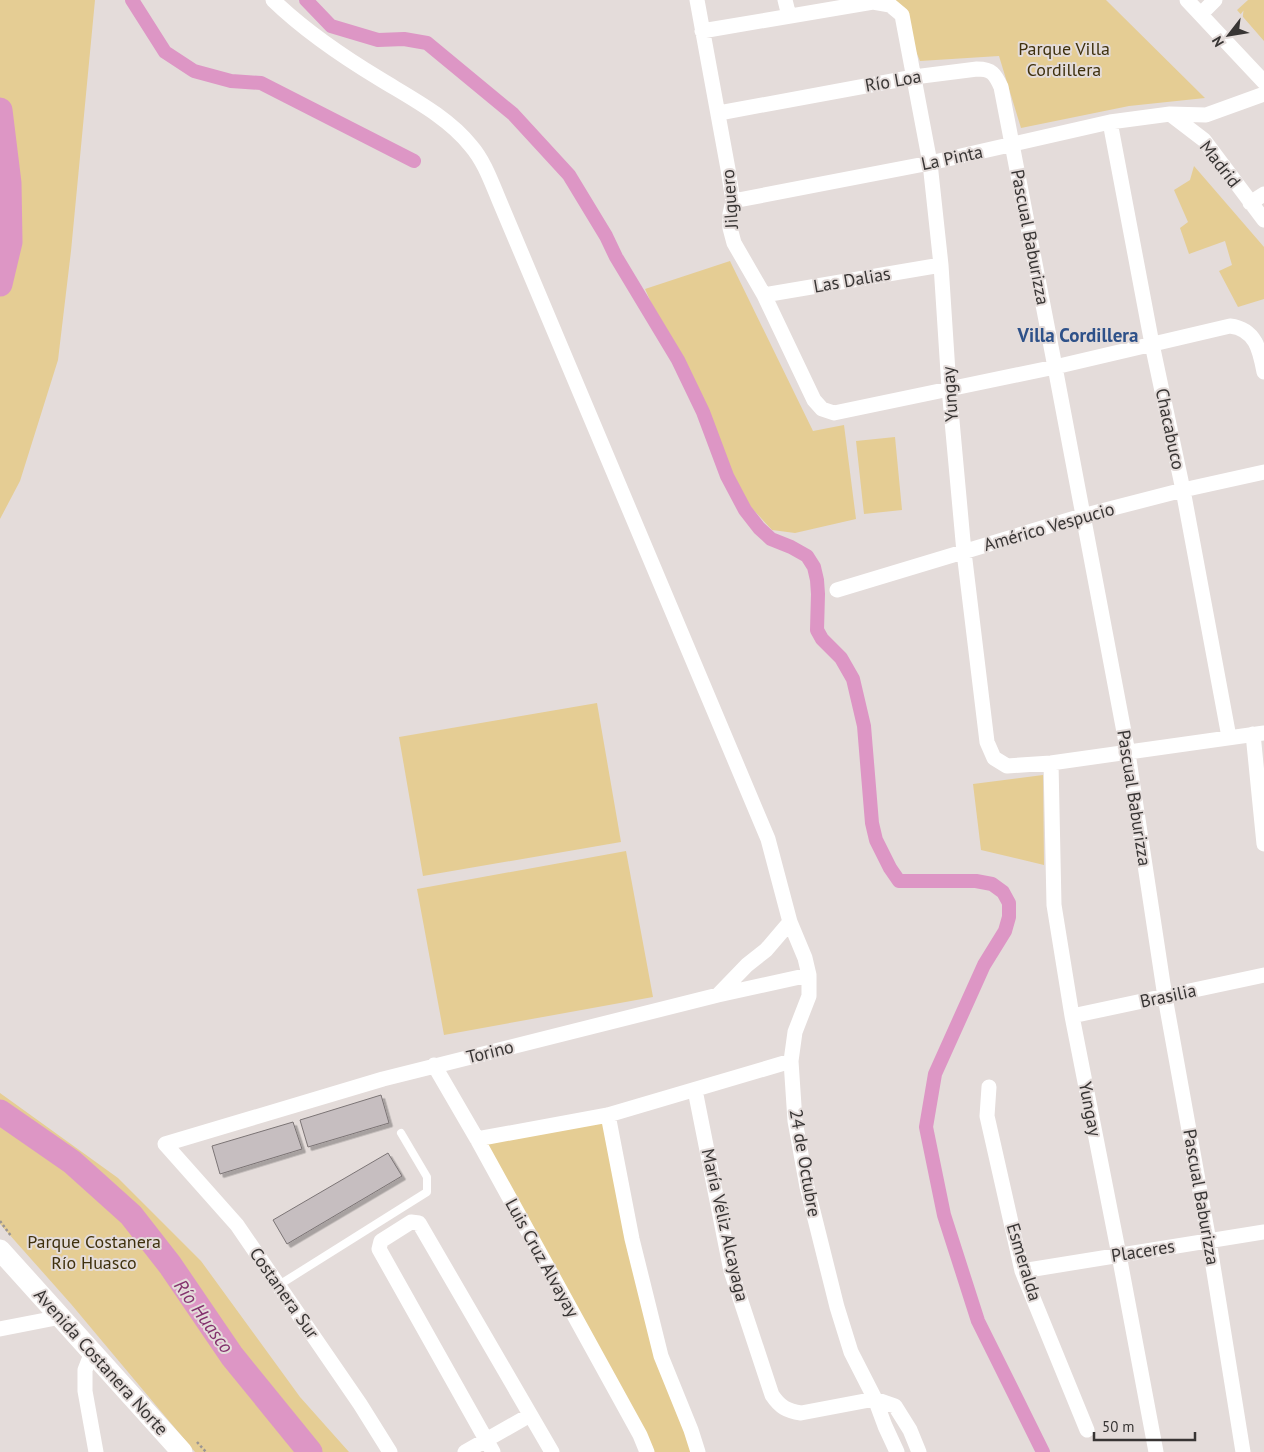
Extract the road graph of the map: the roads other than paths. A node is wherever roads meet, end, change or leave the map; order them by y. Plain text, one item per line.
1 (273, 0) edge
2 (696, 0) edge
3 (785, 0) edge
4 (1187, 0) edge
5 (1215, 0) edge
6 (1201, 14) junction
7 (789, 16) junction
8 (702, 31) junction
9 (914, 77) junction
10 (1264, 82) edge
11 (1264, 94) edge
12 (719, 113) junction
13 (1170, 114) junction
14 (1110, 122) junction
15 (1012, 145) junction
16 (930, 163) junction
17 (1264, 194) edge
18 (733, 201) junction
19 (1250, 203) junction
20 (1264, 220) edge
21 (941, 265) junction
22 (764, 295) junction
23 (1152, 344) junction
24 (1056, 367) junction
25 (1264, 372) edge
26 (949, 388) junction
27 (1264, 472) edge
28 (1183, 490) junction
29 (1082, 516) junction
30 (964, 552) junction
31 (837, 590) dead end
32 (1258, 734) edge
33 (1229, 737) junction
34 (1128, 753) junction
35 (1051, 763) junction
36 (1264, 844) edge
37 (790, 922) junction
38 (809, 975) junction
39 (1264, 975) edge
40 (718, 996) junction
41 (1165, 997) junction
42 (1072, 1016) junction
43 (791, 1061) junction
44 (434, 1065) junction
45 (989, 1087) dead end
46 (696, 1090) junction
47 (608, 1115) junction
48 (401, 1133) dead end
49 (477, 1139) junction
50 (165, 1144) joint
51 (1264, 1232) edge
52 (1209, 1241) junction
53 (0, 1250) edge
54 (1119, 1255) junction
55 (1022, 1271) junction
56 (279, 1285) junction
57 (61, 1317) junction
58 (0, 1329) edge
59 (92, 1352) junction
60 (875, 1399) junction
61 (530, 1415) junction
62 (1087, 1430) dead end
63 (490, 1446) edge
64 (96, 1452) edge
65 (182, 1452) edge
66 (390, 1452) edge
67 (465, 1452) edge
68 (552, 1452) edge
69 (647, 1452) edge
70 (698, 1452) edge
71 (897, 1452) edge
72 (919, 1452) edge
73 (1156, 1452) edge
74 (1243, 1452) edge

1 - 37 street, 24 de Octubre
2 - 8 street, Jilguero
3 - 7 street
4 - 6 street
5 - 6 street
6 - 10 street
7 - 8 street
7 - 9 street, Yungay
8 - 12 street, Jilguero
9 - 12 street, Río Loa
9 - 15 street, Río Loa
9 - 16 street, Yungay
11 - 13 street, La Pinta
12 - 18 street, Jilguero
13 - 14 street, La Pinta
13 - 19 street, Madrid
14 - 15 street, La Pinta
14 - 23 street, Chacabuco
15 - 16 street, La Pinta
15 - 24 street, Pascual Baburizza
16 - 18 street, La Pinta
16 - 21 street, Yungay
17 - 19 street
18 - 22 street, Jilguero
19 - 20 street, Madrid
21 - 22 street, Las Dalias
21 - 26 street, Yungay
22 - 26 street, Jilguero
23 - 24 street
23 - 25 street
23 - 28 street, Chacabuco
24 - 26 street
24 - 29 street, Pascual Baburizza
26 - 30 street, Yungay
27 - 28 street, Américo Vespucio
28 - 29 street, Américo Vespucio
28 - 33 street, Chacabuco
29 - 30 street, Américo Vespucio
29 - 34 street, Pascual Baburizza
30 - 31 street, Américo Vespucio
30 - 35 street, Yungay
32 - 33 street
32 - 36 street
33 - 34 street
34 - 35 street
34 - 41 street, Pascual Baburizza
35 - 42 street, Yungay
37 - 38 street, 24 de Octubre
37 - 40 street
38 - 40 street, Torino
38 - 43 street, 24 de Octubre
39 - 41 street, Brasilia
40 - 44 street, Torino
41 - 42 street, Brasilia
41 - 52 street, Pascual Baburizza
42 - 54 street, Yungay
43 - 46 street
43 - 60 street, 24 de Octubre
44 - 49 street, Luis Cruz Alvayay
44 - 50 street, Torino
45 - 55 street, Esmeralda
46 - 47 street
46 - 60 street, María Véliz Alcayaga
47 - 49 street
47 - 70 street
48 - 56 lane
49 - 69 street, Luis Cruz Alvayay
50 - 56 street, Costanera Sur
51 - 52 street, Placeres
52 - 54 street, Placeres
52 - 74 street, Pascual Baburizza
53 - 57 main road, Avenida Costanera Norte
54 - 55 street, Placeres
54 - 73 street, Yungay
55 - 62 street, Esmeralda
56 - 66 street, Costanera Sur
57 - 58 street
57 - 59 main road, Avenida Costanera Norte
59 - 64 street
59 - 65 main road, Avenida Costanera Norte
60 - 71 street, 24 de Octubre
60 - 72 street
61 - 63 street
61 - 63 street
61 - 68 street
63 - 67 street

